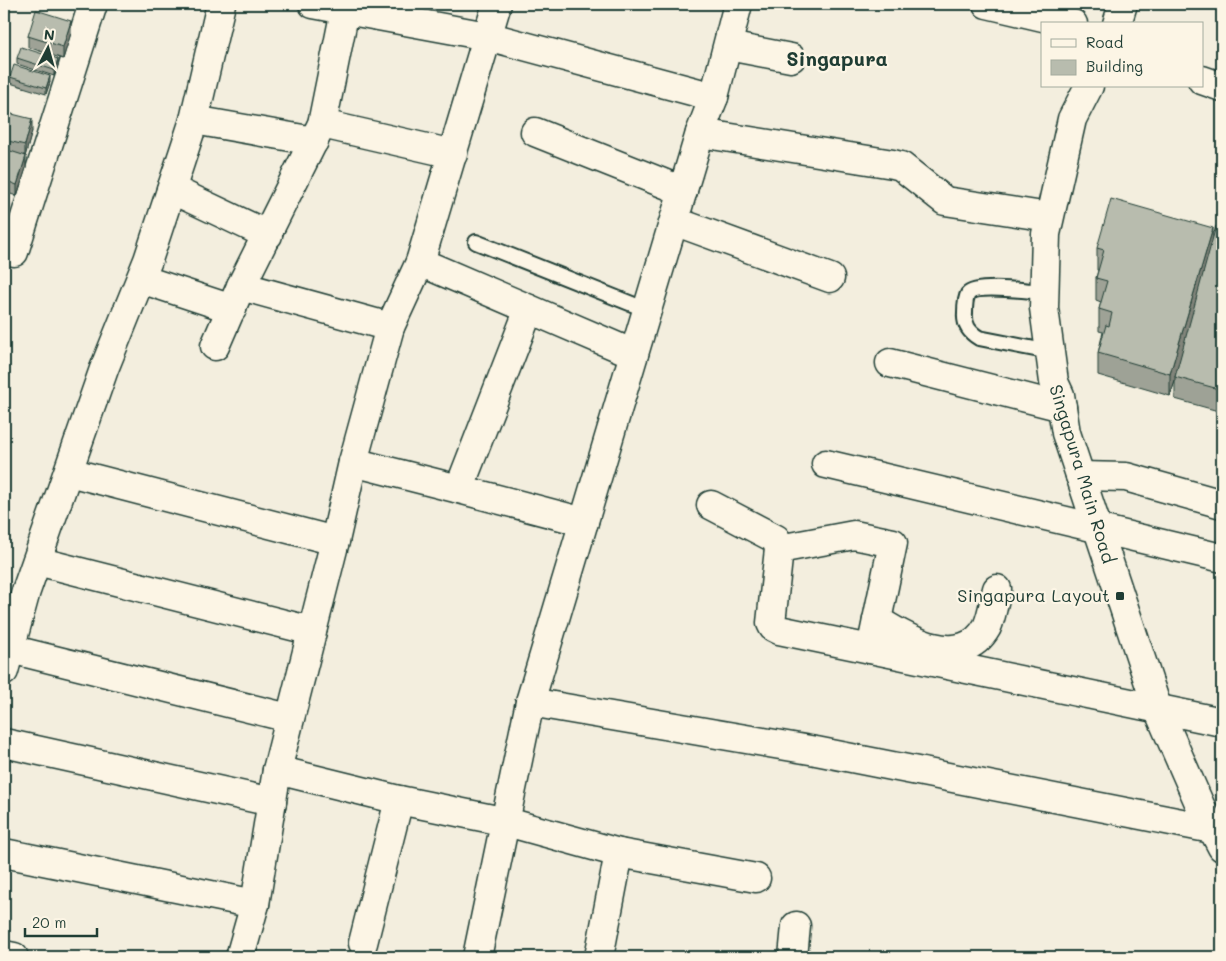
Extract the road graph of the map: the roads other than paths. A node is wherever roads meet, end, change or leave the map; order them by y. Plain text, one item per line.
1 (93, 4) edge
2 (221, 4) edge
3 (497, 4) edge
4 (738, 4) edge
5 (988, 4) edge
6 (1123, 4) edge
7 (327, 6) edge
8 (1064, 22) edge
9 (1118, 22) edge
10 (487, 36) junction
11 (728, 46) junction
12 (792, 58) dead end
13 (1204, 81) edge
14 (1222, 87) edge
15 (1088, 88) edge
16 (714, 97) junction
17 (194, 120) junction
18 (318, 132) junction
19 (535, 132) dead end
20 (700, 133) junction
21 (452, 154) junction
22 (172, 189) junction
23 (683, 191) junction
24 (1049, 217) junction
25 (674, 221) junction
26 (268, 235) junction
27 (476, 242) dead end
28 (14, 252) dead end
29 (420, 262) junction
30 (830, 278) dead end
31 (141, 279) junction
32 (1044, 292) junction
33 (237, 297) junction
34 (529, 309) junction
35 (647, 310) junction
36 (390, 327) junction
37 (216, 346) dead end
38 (1050, 352) junction
39 (634, 354) junction
40 (890, 363) dead end
41 (1062, 407) junction
42 (353, 462) junction
43 (826, 464) dead end
44 (69, 472) junction
45 (1080, 476) junction
46 (459, 489) junction
47 (1222, 504) edge
48 (711, 505) dead end
49 (584, 522) junction
50 (1097, 528) junction
51 (335, 541) junction
52 (779, 549) junction
53 (1222, 558) edge
54 (36, 561) junction
55 (997, 589) dead end
56 (877, 620) junction
57 (312, 631) junction
58 (872, 649) junction
59 (7, 660) edge
60 (530, 702) junction
61 (1156, 707) junction
62 (290, 718) junction
63 (1222, 722) edge
64 (4, 743) edge
65 (277, 770) junction
66 (399, 800) junction
67 (272, 802) junction
68 (507, 822) junction
69 (1219, 835) edge
70 (4, 853) edge
71 (619, 853) junction
72 (756, 878) dead end
73 (256, 904) junction
74 (796, 926) dead end
75 (363, 942) dead end
76 (4, 955) edge
77 (14, 957) edge
78 (240, 957) edge
79 (477, 957) edge
80 (599, 957) edge
81 (793, 957) edge

1 - 28 street
2 - 17 street
3 - 10 street
4 - 11 street
5 - 8 street
6 - 9 street
7 - 10 street
7 - 18 street
10 - 16 street
10 - 21 street
11 - 12 street
11 - 16 street
13 - 14 street
15 - 24 street, Singapura Main Road
16 - 20 street
17 - 18 street
17 - 22 street
18 - 21 street
18 - 26 street
19 - 23 street
20 - 23 street
20 - 24 street
21 - 29 street
22 - 26 street
22 - 31 street
23 - 25 street
24 - 32 street, Singapura Main Road
25 - 30 street
25 - 35 street
26 - 33 street
27 - 35 lane
29 - 34 street
29 - 36 street
31 - 33 street
31 - 44 street
32 - 38 street, Singapura Main Road
32 - 38 lane
33 - 36 street
33 - 37 street
34 - 39 street
34 - 46 street
35 - 39 street
36 - 42 street
38 - 41 street, Singapura Main Road
39 - 49 street
40 - 41 street
41 - 45 street, Singapura Main Road
42 - 46 street
42 - 51 street
43 - 50 street
44 - 51 street
44 - 54 street
45 - 47 street
45 - 50 street, Singapura Main Road
46 - 49 street
48 - 52 street
49 - 60 street
50 - 53 street
50 - 61 street, Singapura Main Road
51 - 57 street
52 - 56 street
52 - 58 street
54 - 57 street
54 - 59 street
55 - 56 street
56 - 58 street
57 - 62 street
58 - 61 street
59 - 62 street
60 - 68 street
60 - 69 street
61 - 63 street
61 - 69 street, Singapura Main Road
62 - 65 street
64 - 67 street
65 - 66 street
65 - 67 street
66 - 68 street
66 - 75 street
67 - 73 street
68 - 71 street
68 - 79 street
70 - 73 street
71 - 72 street
71 - 80 street
73 - 78 street
74 - 81 street
76 - 77 street

